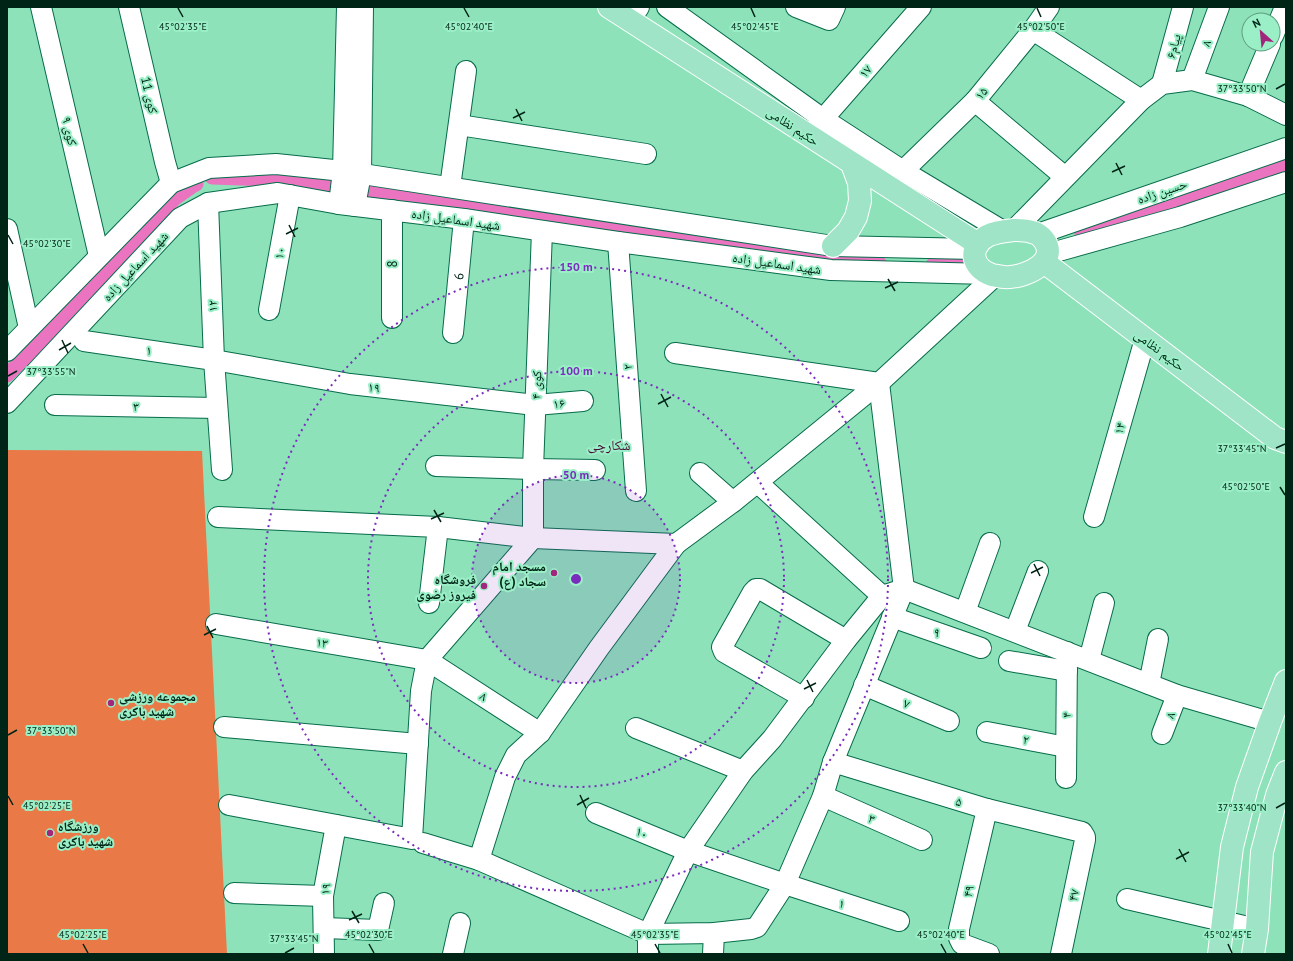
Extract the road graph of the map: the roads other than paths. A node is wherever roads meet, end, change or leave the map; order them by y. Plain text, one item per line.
1 (40, 7) edge
2 (130, 7) edge
3 (347, 7) edge
4 (363, 7) edge
5 (609, 7) edge
6 (667, 7) edge
7 (796, 7) edge
8 (836, 7) edge
9 (921, 7) edge
10 (1049, 7) edge
11 (1183, 7) edge
12 (1219, 7) edge
13 (1285, 7) edge
14 (635, 14) edge
15 (1281, 17) edge
16 (1033, 30) junction
17 (1267, 52) edge
18 (466, 71) dead end
19 (1192, 80) junction
20 (1162, 84) junction
21 (1248, 96) junction
22 (1141, 100) junction
23 (975, 101) junction
24 (1286, 115) edge
25 (823, 119) junction
26 (459, 126) junction
27 (811, 137) junction
28 (1286, 148) edge
29 (646, 154) dead end
30 (852, 164) junction
31 (903, 171) junction
32 (352, 172) junction
33 (1065, 176) junction
34 (1286, 182) edge
35 (172, 183) junction
36 (450, 187) junction
37 (290, 196) junction
38 (208, 203) junction
39 (347, 205) junction
40 (392, 210) junction
41 (464, 219) junction
42 (7, 229) edge
43 (542, 231) junction
44 (1009, 231) junction
45 (1038, 234) junction
46 (618, 242) junction
47 (833, 246) junction
48 (976, 247) junction
49 (99, 256) junction
50 (1046, 258) junction
51 (992, 275) junction
52 (269, 310) dead end
53 (392, 318) dead end
54 (29, 328) junction
55 (453, 333) dead end
56 (1145, 339) junction
57 (84, 341) dead end
58 (7, 351) edge
59 (676, 353) dead end
60 (214, 360) junction
61 (879, 383) junction
62 (583, 401) dead end
63 (7, 403) edge
64 (55, 405) dead end
65 (535, 405) junction
66 (217, 408) junction
67 (1281, 440) edge
68 (1286, 459) edge
69 (436, 466) dead end
70 (222, 470) dead end
71 (533, 470) junction
72 (595, 470) dead end
73 (700, 473) dead end
74 (758, 483) junction
75 (636, 491) dead end
76 (733, 502) junction
77 (218, 517) dead end
78 (1094, 517) dead end
79 (438, 527) junction
80 (533, 538) junction
81 (990, 543) dead end
82 (676, 544) junction
83 (1038, 571) dead end
84 (904, 589) junction
85 (882, 596) junction
86 (429, 603) dead end
87 (1104, 603) dead end
88 (965, 612) junction
89 (892, 617) junction
90 (216, 624) dead end
91 (1015, 631) junction
92 (846, 640) junction
93 (1158, 640) dead end
94 (981, 648) dead end
95 (1067, 652) junction
96 (427, 660) junction
97 (1089, 660) junction
98 (1009, 661) dead end
99 (1067, 671) junction
100 (1286, 681) edge
101 (1149, 684) junction
102 (864, 685) junction
103 (1177, 695) junction
104 (804, 698) junction
105 (949, 720) dead end
106 (1270, 722) junction
107 (224, 726) dead end
108 (636, 728) dead end
109 (540, 732) junction
110 (987, 732) dead end
111 (1162, 734) dead end
112 (418, 744) junction
113 (1066, 747) junction
114 (833, 762) junction
115 (743, 771) junction
116 (1286, 772) edge
117 (1066, 778) dead end
118 (823, 796) junction
119 (229, 805) dead end
120 (987, 809) junction
121 (596, 813) dead end
122 (336, 825) junction
123 (1085, 837) joint
124 (922, 840) dead end
125 (423, 843) dead end
126 (688, 851) junction
127 (480, 860) junction
128 (784, 884) junction
129 (234, 893) dead end
130 (323, 896) junction
131 (1127, 899) dead end
132 (384, 903) dead end
133 (899, 920) dead end
134 (1222, 922) junction
135 (460, 923) dead end
136 (324, 928) junction
137 (1257, 930) junction
138 (714, 933) junction
139 (648, 934) junction
140 (324, 954) edge
141 (453, 954) edge
142 (648, 954) edge
143 (713, 954) edge
144 (989, 954) edge
145 (1060, 954) edge
146 (1219, 954) edge
147 (1253, 954) edge

1 - 49 street, کوی ۹
2 - 35 street, کوی 11
3 - 32 street
4 - 32 street
5 - 14 main road, حکیم نظامی
6 - 25 street
7 - 8 street
9 - 25 street, ۱۷
10 - 16 street, ۱۵
11 - 20 street, ۶پیام
12 - 19 street, ۸
13 - 15 street
14 - 27 main road, حکیم نظامی
16 - 22 street
16 - 23 street, ۱۵
17 - 21 street
18 - 26 street
19 - 20 street
19 - 21 street
20 - 22 street
21 - 24 street
22 - 33 street
23 - 31 street, ۱۵
23 - 33 street
25 - 27 street, ۱۷
25 - 31 street
26 - 29 street
26 - 36 street
27 - 30 main road, حکیم نظامی
28 - 45 street, حسین زاده
30 - 47 main road
30 - 48 main road, حکیم نظامی
31 - 44 street
32 - 35 street, شهید اسماعیل زاده
32 - 36 street, شهید اسماعیل زاده
32 - 39 street
33 - 44 street
34 - 50 street
35 - 49 street, شهید اسماعیل زاده
36 - 47 street, شهید اسماعیل زاده
37 - 38 street, شهید اسماعیل زاده
37 - 39 street, شهید اسماعیل زاده
37 - 52 street, ۱۰
38 - 60 street, ۱۲
38 - 63 street, شهید اسماعیل زاده
39 - 40 street, شهید اسماعیل زاده
40 - 41 street, شهید اسماعیل زاده
40 - 53 street, 8
41 - 43 street, شهید اسماعیل زاده
41 - 55 street, 6
42 - 54 street
43 - 46 street, شهید اسماعیل زاده
43 - 65 street, کوی ۴
44 - 45 main road
44 - 48 main road
45 - 50 main road
46 - 51 street, شهید اسماعیل زاده
46 - 75 street, ۲
47 - 48 street, شهید اسماعیل زاده
48 - 51 main road
49 - 54 street, شهید اسماعیل زاده
50 - 51 main road
50 - 56 main road, حکیم نظامی
51 - 61 street
54 - 58 street, شهید اسماعیل زاده
56 - 67 main road, حکیم نظامی
56 - 78 street, ۱۴
57 - 60 street, ۱
59 - 61 street
60 - 65 street, ۱۹
60 - 66 street, ۱۲
61 - 74 street
61 - 84 street
62 - 65 street, ۱۶
64 - 66 street, ۳
65 - 71 street, کوی ۴
66 - 70 street, ۱۲
67 - 68 main road, حکیم نظامی
69 - 71 street
71 - 72 street
71 - 80 street, کوی ۴
73 - 76 street
74 - 76 street
74 - 85 street
76 - 82 street
77 - 79 street
79 - 80 street
79 - 86 street
80 - 82 street
80 - 96 street
81 - 88 street
82 - 109 street
83 - 91 street
84 - 85 street
84 - 88 street
84 - 89 street
85 - 92 street
87 - 97 street
88 - 91 street
89 - 94 street, ۹
89 - 102 street
90 - 96 street, ۱۳
91 - 95 street
92 - 104 street
92 - 104 street
93 - 101 street
95 - 97 street
95 - 99 street, ۴
96 - 109 street, ۸
96 - 112 street
97 - 101 street
98 - 99 street
99 - 113 street, ۴
100 - 106 main road
101 - 103 street
102 - 105 street, ۷
102 - 114 street
103 - 106 street
103 - 111 street, ۸
104 - 115 street
106 - 134 main road
107 - 112 street
108 - 115 street
109 - 127 street
110 - 113 street, ۲
112 - 122 street
113 - 117 street, ۴
114 - 118 street
114 - 120 street, ۵
115 - 126 street
116 - 137 main road
118 - 124 street, ۳
118 - 128 street
119 - 122 street
120 - 123 street, ۵
120 - 144 street, ۴۹
121 - 126 street, ۱۰
122 - 130 street, ۱۹
123 - 145 street, ۴۷
125 - 127 street
126 - 128 street, ۱۰
126 - 139 street
127 - 139 street
128 - 133 street, ۱
128 - 138 street
129 - 130 street
130 - 136 street, ۱۹
131 - 134 street
132 - 136 street
134 - 137 street
134 - 146 main road
135 - 141 street
136 - 140 street, ۱۹
137 - 147 main road
138 - 139 street
138 - 143 street
139 - 142 street

